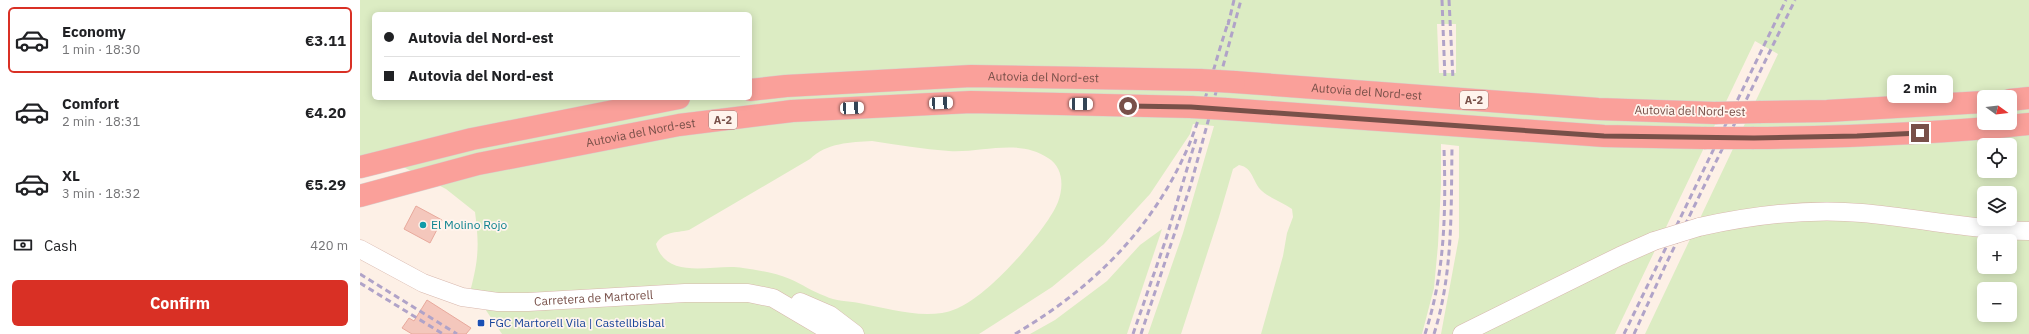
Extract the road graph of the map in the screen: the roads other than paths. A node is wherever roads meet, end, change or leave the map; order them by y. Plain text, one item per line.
1 (752, 90) edge
2 (2029, 98) edge
3 (2017, 99) edge
4 (669, 100) edge
5 (1977, 102) edge
6 (2029, 124) edge
7 (360, 167) edge
8 (360, 196) edge
9 (2029, 232) edge
10 (360, 249) edge
11 (773, 298) junction
12 (832, 332) edge
13 (855, 334) edge
14 (1462, 334) edge

1 - 5 highway, Autovia del Nord-est / A-2, bridge
2 - 3 highway
4 - 7 highway
6 - 8 highway, Autovia del Nord-est / A-2, bridge
9 - 14 main road, bridge
10 - 11 main road, Carretera de Martorell
11 - 12 main road, Carretera de Martorell
11 - 13 main road

